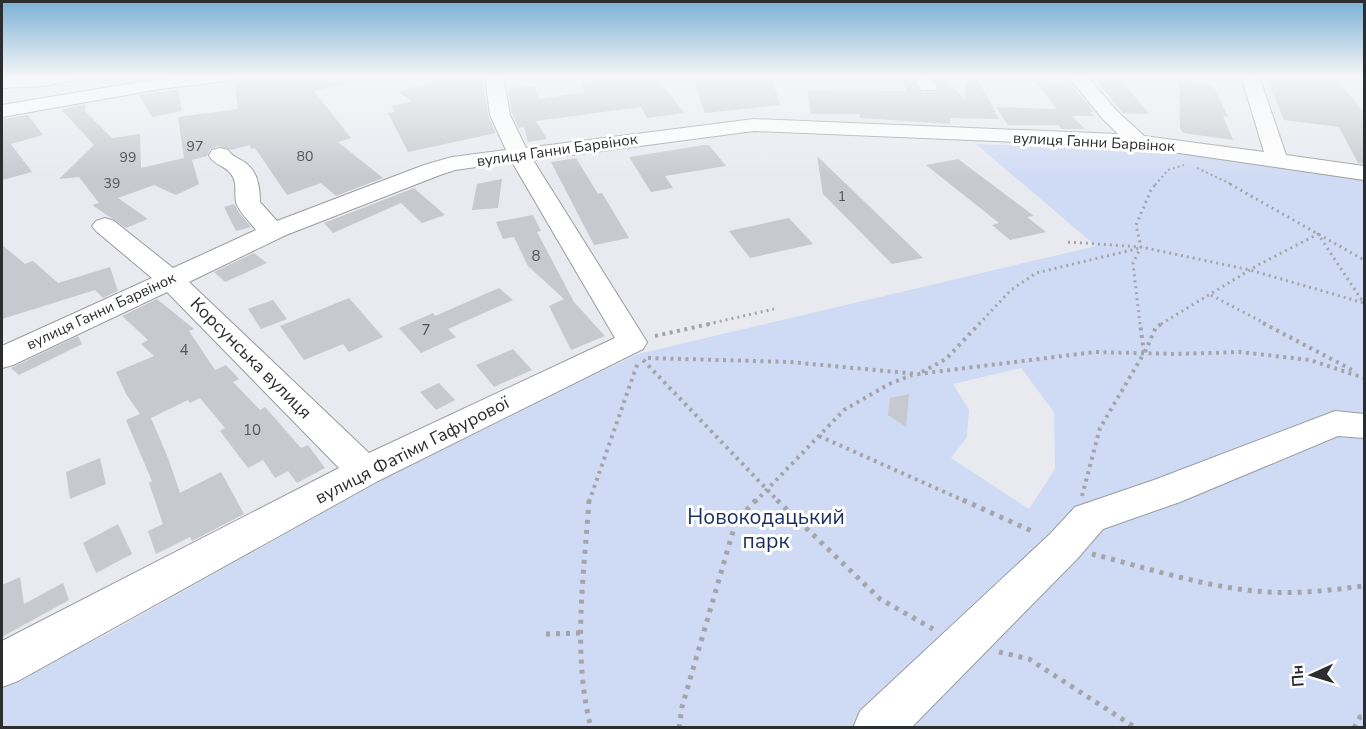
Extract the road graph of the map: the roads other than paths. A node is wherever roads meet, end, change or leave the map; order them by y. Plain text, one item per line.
1 (499, 110) edge
2 (1106, 110) edge
3 (1261, 110) edge
4 (1138, 141) junction
5 (220, 155) dead end
6 (519, 155) junction
7 (1277, 160) junction
8 (1365, 173) edge
9 (105, 226) dead end
10 (277, 230) junction
11 (170, 279) junction
12 (2, 358) edge
13 (1365, 426) edge
14 (366, 471) junction
15 (2, 665) edge
16 (877, 728) edge

1 - 6 street
2 - 4 street
3 - 7 street
4 - 6 street, вулиця Ганни Барвінок
4 - 7 street, вулиця Ганни Барвінок
5 - 10 street
6 - 10 street, вулиця Ганни Барвінок
6 - 14 street, вулиця Фатіми Гафурової
7 - 8 street, вулиця Ганни Барвінок
9 - 11 street, Корсунська вулиця
10 - 11 street, вулиця Ганни Барвінок
11 - 12 street, вулиця Ганни Барвінок
11 - 14 street, Корсунська вулиця
13 - 16 street
14 - 15 street, вулиця Фатіми Гафурової

